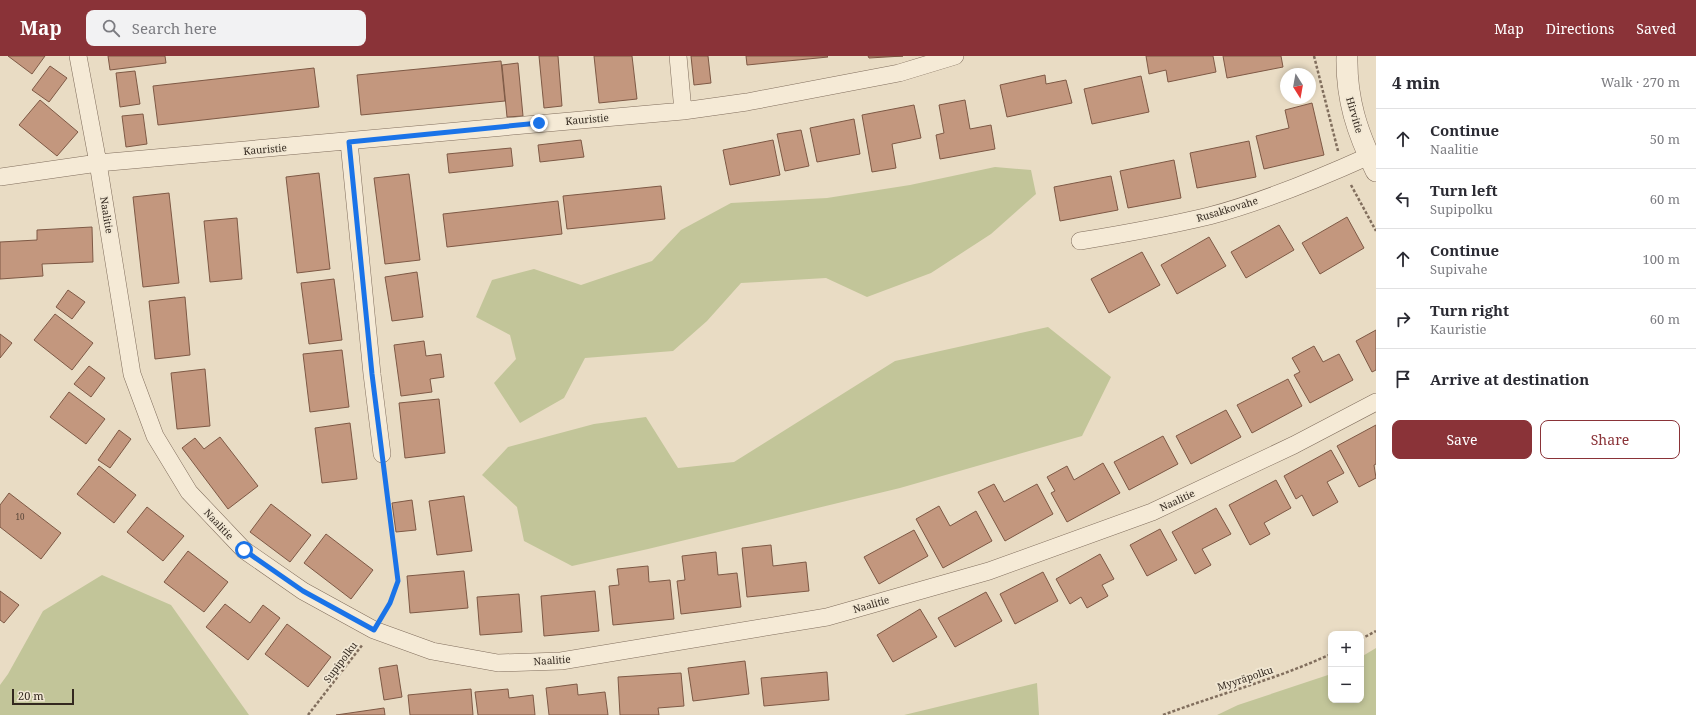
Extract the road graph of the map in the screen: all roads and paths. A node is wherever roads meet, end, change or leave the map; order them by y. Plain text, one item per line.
1 (78, 56) edge
2 (678, 56) edge
3 (955, 56) edge
4 (1347, 56) edge
5 (683, 111) junction
6 (349, 142) junction
7 (98, 163) junction
8 (1372, 164) edge
9 (0, 177) edge
10 (1080, 241) dead end
11 (1376, 402) edge
12 (382, 454) joint
13 (374, 630) junction
14 (1376, 631) edge
15 (1364, 637) edge
16 (1328, 655) edge
17 (308, 715) edge
18 (1163, 715) edge

1 - 7 street, Naalitie
2 - 5 street
3 - 5 street, Kauristie
4 - 8 street, Hirvitie
5 - 6 street, Kauristie
6 - 7 street, Kauristie
6 - 12 street
7 - 9 street, Kauristie
7 - 13 street, Naalitie
8 - 10 street, Rusakkovahe
11 - 13 street, Naalitie
12 - 13 path, Supipolku
13 - 17 path, Supipolku
14 - 15 path
16 - 18 path, Myyräpolku

